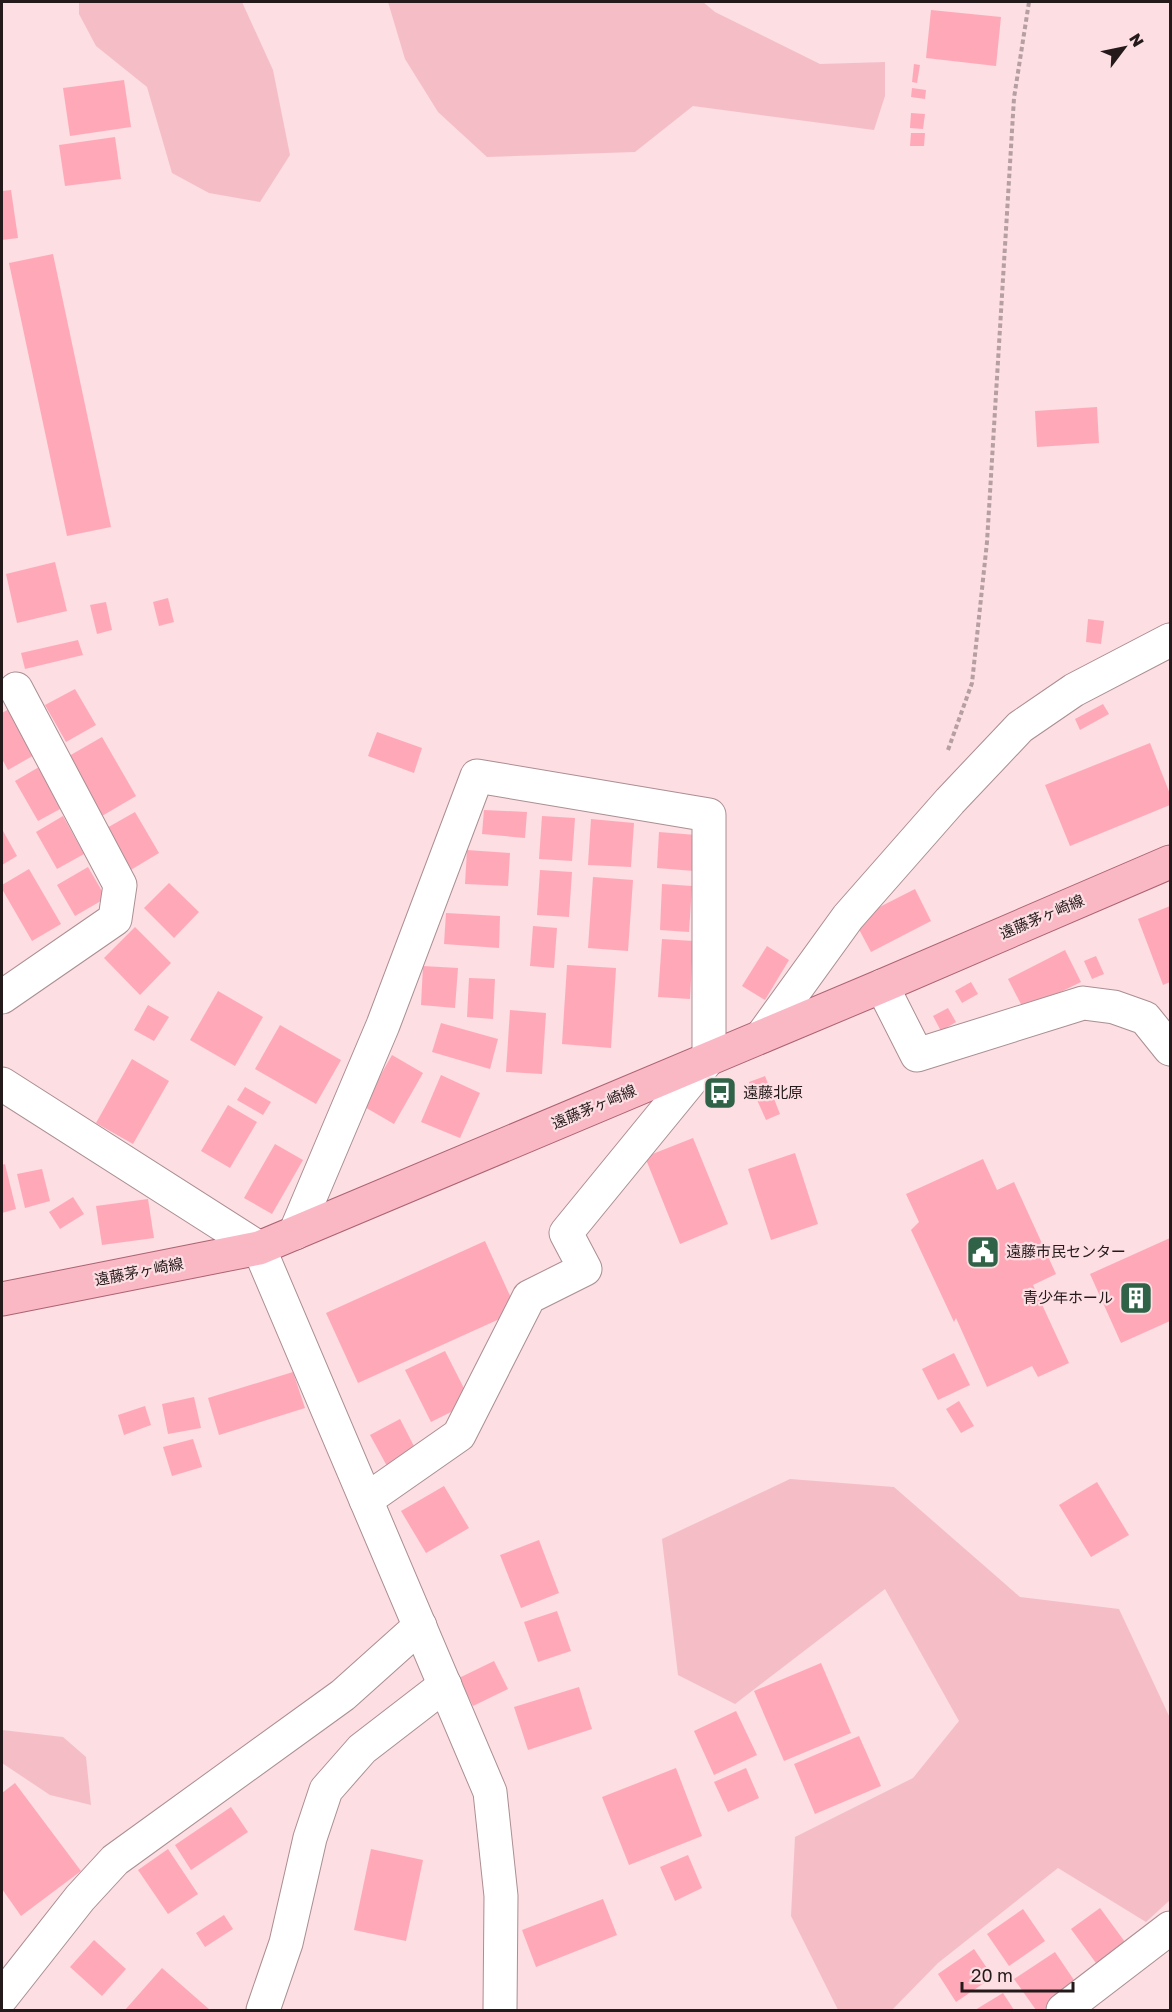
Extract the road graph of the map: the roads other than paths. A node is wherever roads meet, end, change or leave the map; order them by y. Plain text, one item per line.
1 (1170, 640) edge
2 (16, 689) dead end
3 (1170, 862) edge
4 (882, 986) junction
5 (2, 997) edge
6 (762, 1036) junction
7 (1170, 1049) edge
8 (709, 1058) junction
9 (2, 1084) edge
10 (295, 1233) junction
11 (259, 1248) junction
12 (2, 1299) edge
13 (366, 1500) junction
14 (420, 1626) junction
15 (445, 1685) junction
16 (1170, 1928) edge
17 (2, 1997) edge
18 (263, 2010) edge
19 (500, 2010) edge
20 (1063, 2010) edge

1 - 6 street
2 - 5 street
3 - 4 main road, 遠藤茅ヶ崎線
4 - 6 main road, 遠藤茅ヶ崎線
4 - 7 street
6 - 8 main road, 遠藤茅ヶ崎線
8 - 10 main road, 遠藤茅ヶ崎線
8 - 10 street
8 - 13 street
9 - 11 street
10 - 11 main road, 遠藤茅ヶ崎線
11 - 12 main road, 遠藤茅ヶ崎線
11 - 13 street
13 - 14 street
14 - 15 street
14 - 17 street
15 - 18 street
15 - 19 street
16 - 20 street

